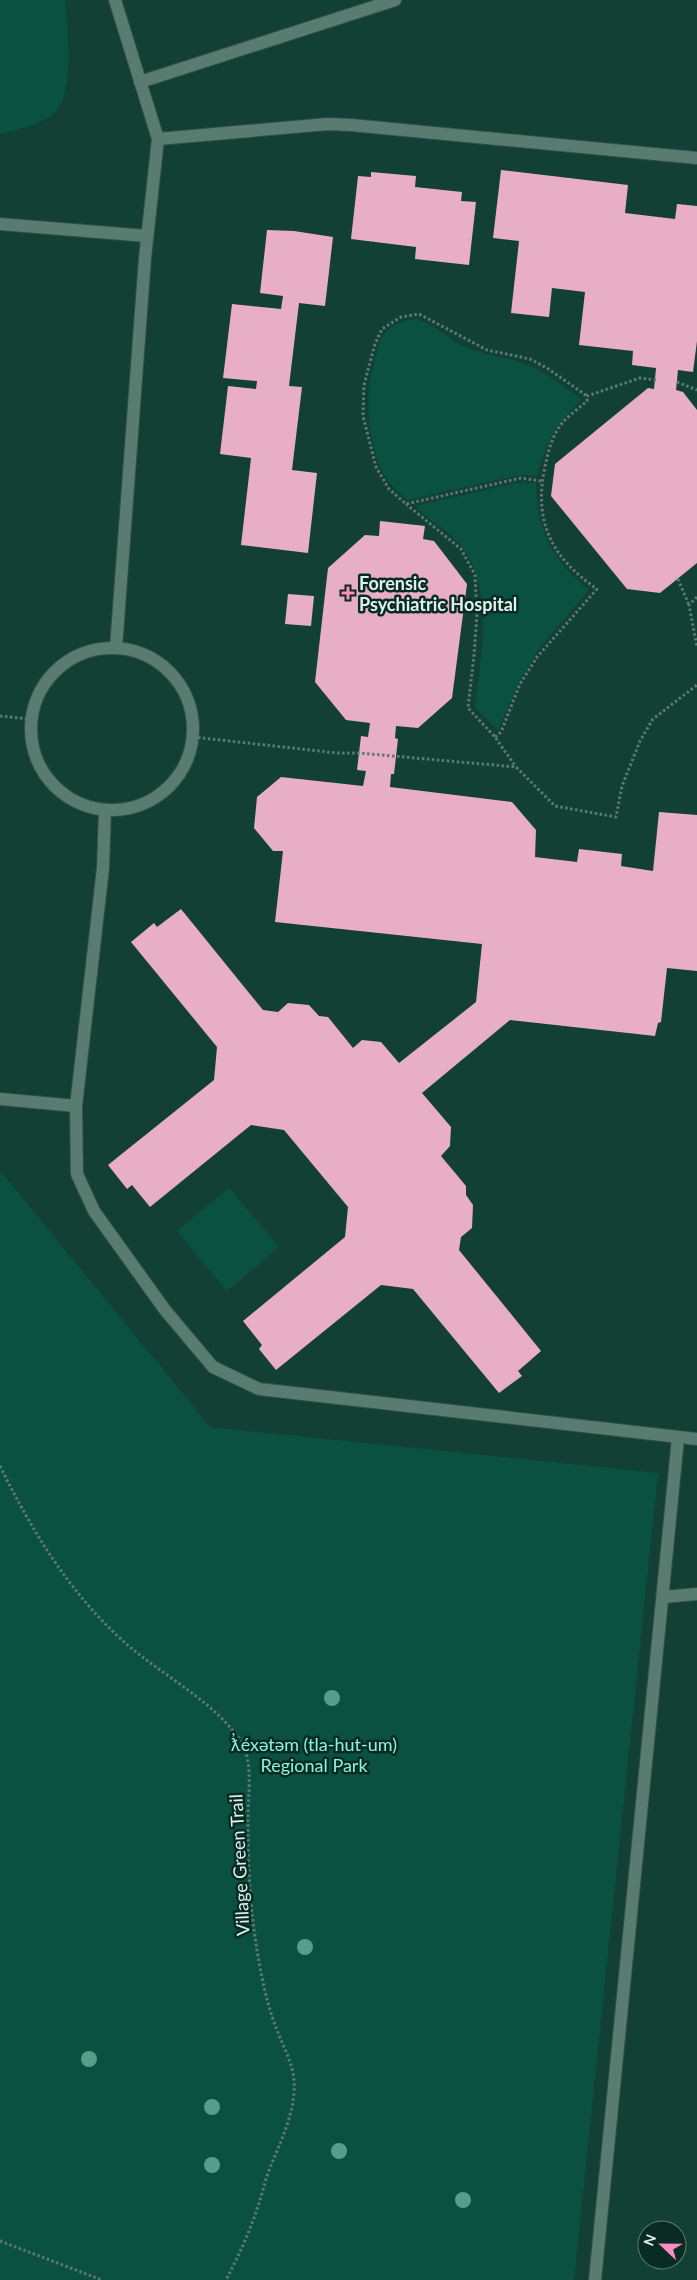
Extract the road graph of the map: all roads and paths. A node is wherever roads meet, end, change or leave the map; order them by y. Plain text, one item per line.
1 (115, 0) edge
2 (395, 0) edge
3 (140, 82) junction
4 (158, 140) junction
5 (697, 158) edge
6 (0, 224) edge
7 (147, 236) junction
8 (656, 380) dead end
9 (677, 382) dead end
10 (697, 390) edge
11 (587, 396) junction
12 (542, 481) junction
13 (406, 504) junction
14 (678, 579) dead end
15 (697, 597) edge
16 (689, 604) junction
17 (697, 647) edge
18 (116, 648) junction
19 (697, 685) edge
20 (0, 716) edge
21 (31, 719) junction
22 (495, 737) junction
23 (193, 738) junction
24 (516, 767) junction
25 (105, 810) junction
26 (0, 1099) edge
27 (76, 1106) junction
28 (678, 1438) junction
29 (697, 1439) edge
30 (0, 1466) edge
31 (697, 1594) edge
32 (663, 1597) junction
33 (0, 2240) edge
34 (102, 2280) edge
35 (226, 2280) edge
36 (595, 2280) edge

1 - 3 lane
2 - 3 lane
3 - 4 lane
4 - 5 lane
4 - 7 lane
6 - 7 lane
7 - 18 lane
8 - 11 path
9 - 10 path
11 - 12 path
11 - 13 path
12 - 13 path
12 - 22 path
13 - 22 path
14 - 16 path
15 - 16 path
16 - 17 path
18 - 21 lane
18 - 23 lane
19 - 24 path
20 - 21 path
21 - 25 lane
22 - 24 path
23 - 24 path
23 - 25 lane
25 - 27 lane
26 - 27 lane
27 - 28 lane
28 - 29 lane
28 - 32 lane
30 - 35 path, Village Green Trail
31 - 32 lane
32 - 36 lane
33 - 34 path

